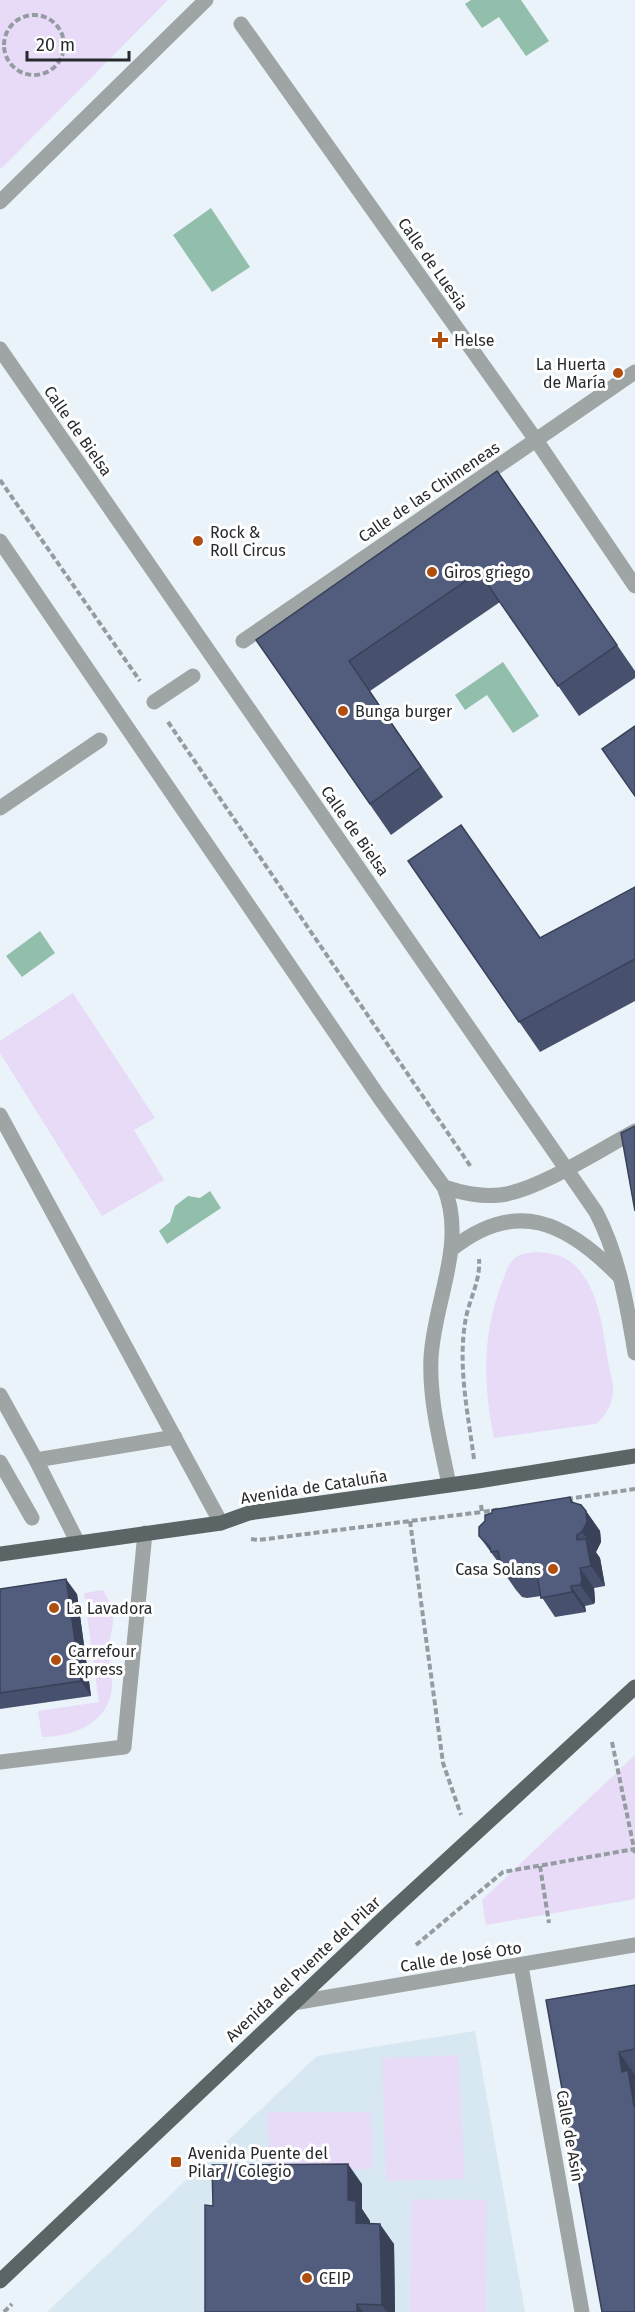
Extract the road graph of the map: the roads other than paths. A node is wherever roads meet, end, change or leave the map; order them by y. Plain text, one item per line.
1 (206, 0) edge
2 (241, 24) dead end
3 (0, 202) edge
4 (0, 349) edge
5 (635, 372) edge
6 (536, 440) junction
7 (0, 541) edge
8 (635, 586) edge
9 (243, 641) dead end
10 (193, 676) dead end
11 (154, 702) road end
12 (100, 740) dead end
13 (0, 808) edge
14 (0, 1115) edge
15 (635, 1131) edge
16 (567, 1168) junction
17 (444, 1187) junction
18 (452, 1249) junction
19 (620, 1277) junction
20 (635, 1353) edge
21 (0, 1395) edge
22 (175, 1437) junction
23 (635, 1456) edge
24 (36, 1460) junction
25 (0, 1462) edge
26 (449, 1485) junction
27 (32, 1518) dead end
28 (221, 1523) junction
29 (145, 1533) junction
30 (78, 1543) junction
31 (0, 1554) edge
32 (635, 1687) edge
33 (0, 1762) edge
34 (635, 1945) edge
35 (521, 1966) junction
36 (293, 2003) junction
37 (0, 2281) edge
38 (582, 2312) edge

1 - 3 street
2 - 6 street, Calle de Luesia
4 - 16 street, Calle de Bielsa
5 - 6 street, Calle de las Chimeneas
6 - 8 street, Calle de Luesia
6 - 9 street, Calle de las Chimeneas
7 - 17 street
10 - 11 street
12 - 13 street
14 - 22 street
15 - 16 street
16 - 17 street
16 - 19 street, Calle de Bielsa
17 - 18 street
18 - 19 street
18 - 26 street
19 - 20 street, Calle de Bielsa
21 - 24 street
22 - 24 street
22 - 28 street
23 - 26 main road, Avenida de Cataluña
24 - 30 street
25 - 27 street
26 - 28 main road, Avenida de Cataluña
28 - 29 main road, Avenida de Cataluña
29 - 30 main road, Avenida de Cataluña
29 - 33 street
30 - 31 main road, Avenida de Cataluña
32 - 36 main road, Avenida del Puente del Pilar
34 - 35 street, Calle de José Oto
35 - 36 street, Calle de José Oto
35 - 38 street, Calle de Asín
36 - 37 main road, Avenida del Puente del Pilar

